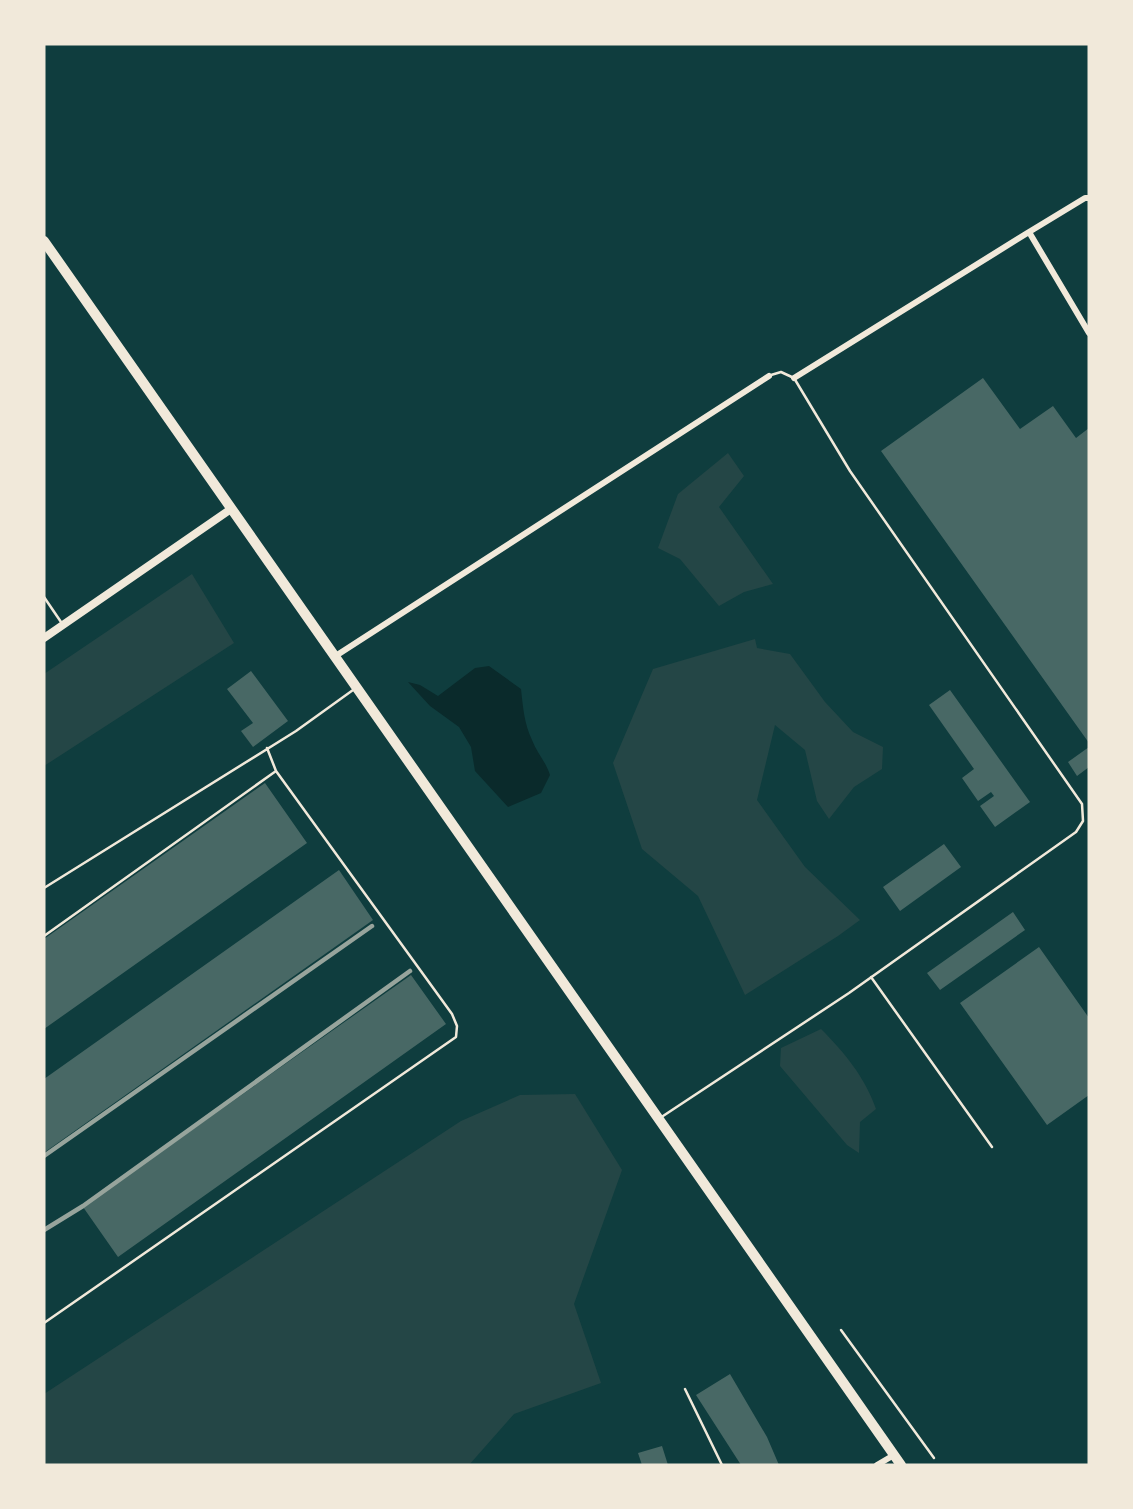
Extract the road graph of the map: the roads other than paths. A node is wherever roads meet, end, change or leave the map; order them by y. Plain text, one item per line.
1 (1089, 198) edge
2 (1029, 232) junction
3 (44, 241) edge
4 (44, 247) edge
5 (57, 263) junction
6 (1089, 333) edge
7 (769, 376) joint
8 (794, 378) junction
9 (231, 509) junction
10 (44, 597) edge
11 (63, 624) junction
12 (44, 638) edge
13 (334, 657) junction
14 (356, 688) junction
15 (267, 748) junction
16 (276, 771) junction
17 (44, 888) edge
18 (44, 936) edge
19 (871, 978) junction
20 (657, 1120) junction
21 (992, 1147) dead end
22 (44, 1323) edge
23 (685, 1389) dead end
24 (898, 1460) edge
25 (722, 1465) edge
26 (877, 1465) edge

1 - 2 street
2 - 6 street
2 - 8 street
3 - 5 highway
4 - 5 highway
5 - 9 highway
7 - 8 lane
7 - 13 street
8 - 19 lane
9 - 11 street
9 - 13 highway
10 - 11 lane
11 - 12 street
13 - 14 highway
14 - 15 lane
14 - 20 highway
15 - 16 lane
15 - 17 lane
16 - 18 lane
16 - 22 lane
19 - 20 lane
19 - 21 lane
20 - 24 highway
23 - 25 lane
24 - 26 street

